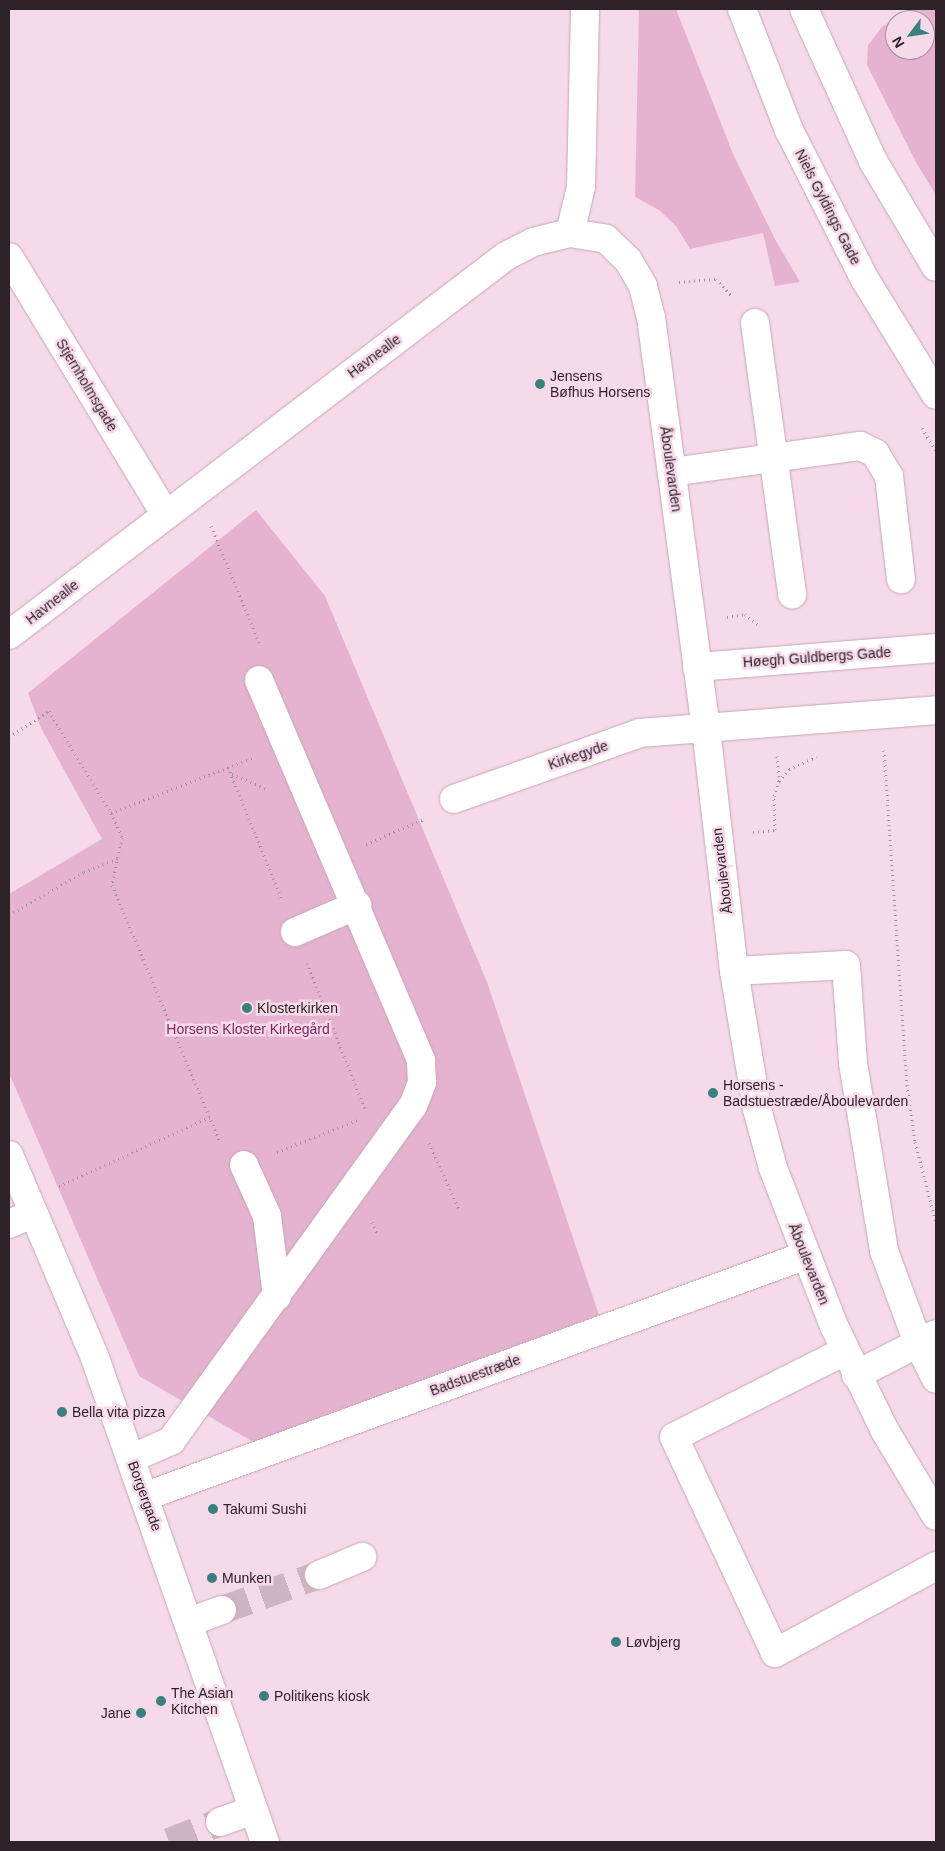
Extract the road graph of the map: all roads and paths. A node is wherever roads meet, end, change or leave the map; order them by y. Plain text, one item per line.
1 (585, 9) edge
2 (742, 9) edge
3 (804, 9) edge
4 (570, 233) junction
5 (9, 257) edge
6 (936, 267) edge
7 (643, 286) junction
8 (755, 323) joint
9 (936, 395) edge
10 (774, 458) junction
11 (672, 472) junction
12 (196, 490) junction
13 (165, 514) junction
14 (901, 579) dead end
15 (792, 594) dead end
16 (9, 635) edge
17 (936, 648) edge
18 (697, 667) junction
19 (259, 680) joint
20 (936, 710) edge
21 (706, 729) junction
22 (9, 736) edge
23 (288, 744) junction
24 (893, 749) dead end
25 (884, 750) junction
26 (875, 751) dead end
27 (819, 756) dead end
28 (454, 799) dead end
29 (111, 813) junction
30 (421, 822) dead end
31 (718, 836) junction
32 (336, 855) junction
33 (118, 858) junction
34 (357, 905) junction
35 (9, 915) edge
36 (295, 932) dead end
37 (734, 971) junction
38 (413, 1106) junction
39 (210, 1117) junction
40 (360, 1120) dead end
41 (9, 1155) edge
42 (244, 1165) junction
43 (31, 1206) junction
44 (460, 1212) dead end
45 (936, 1222) edge
46 (9, 1224) edge
47 (804, 1256) junction
48 (277, 1296) junction
49 (927, 1338) edge
50 (851, 1363) junction
51 (936, 1379) edge
52 (132, 1458) junction
53 (146, 1496) junction
54 (936, 1516) edge
55 (362, 1557) dead end
56 (936, 1566) edge
57 (319, 1576) tunnel mouth
58 (222, 1610) tunnel mouth
59 (189, 1622) junction
60 (254, 1810) junction
61 (220, 1822) tunnel mouth
62 (265, 1842) edge

1 - 4 street
2 - 9 street, Niels Gyldings Gade
3 - 6 street
4 - 7 street, Åboulevarden
4 - 12 street, Havnealle
5 - 13 street, Stjernholmsgade
7 - 8 path
7 - 11 street, Åboulevarden
8 - 10 street
10 - 11 street
10 - 14 street
10 - 15 street
11 - 18 street, Åboulevarden
12 - 13 street, Havnealle
12 - 19 path
13 - 16 street, Havnealle
17 - 18 street, Høegh Guldbergs Gade
18 - 21 street, Åboulevarden
19 - 23 street
20 - 21 street
21 - 28 street, Kirkegyde
21 - 31 street, Åboulevarden
22 - 29 path
23 - 29 path
23 - 32 street
24 - 25 path
25 - 26 path
25 - 45 path
27 - 31 path
29 - 33 path
30 - 32 path
31 - 37 street, Åboulevarden
32 - 34 street
33 - 35 path
33 - 39 path
34 - 36 street
34 - 38 street
37 - 47 street, Åboulevarden
37 - 49 street
38 - 44 path
38 - 48 street
39 - 42 path
39 - 43 path
40 - 42 path
41 - 43 street, Borgergade
42 - 48 street
43 - 46 street
43 - 52 street, Borgergade
47 - 50 street, Åboulevarden
47 - 53 street, Badstuestræde
48 - 52 street
49 - 50 street
49 - 51 street
50 - 54 street, Åboulevarden
50 - 56 street
52 - 53 street, Borgergade
53 - 59 street, Borgergade
55 - 57 street
58 - 59 street
59 - 60 street, Borgergade
60 - 61 street
60 - 62 street, Borgergade

